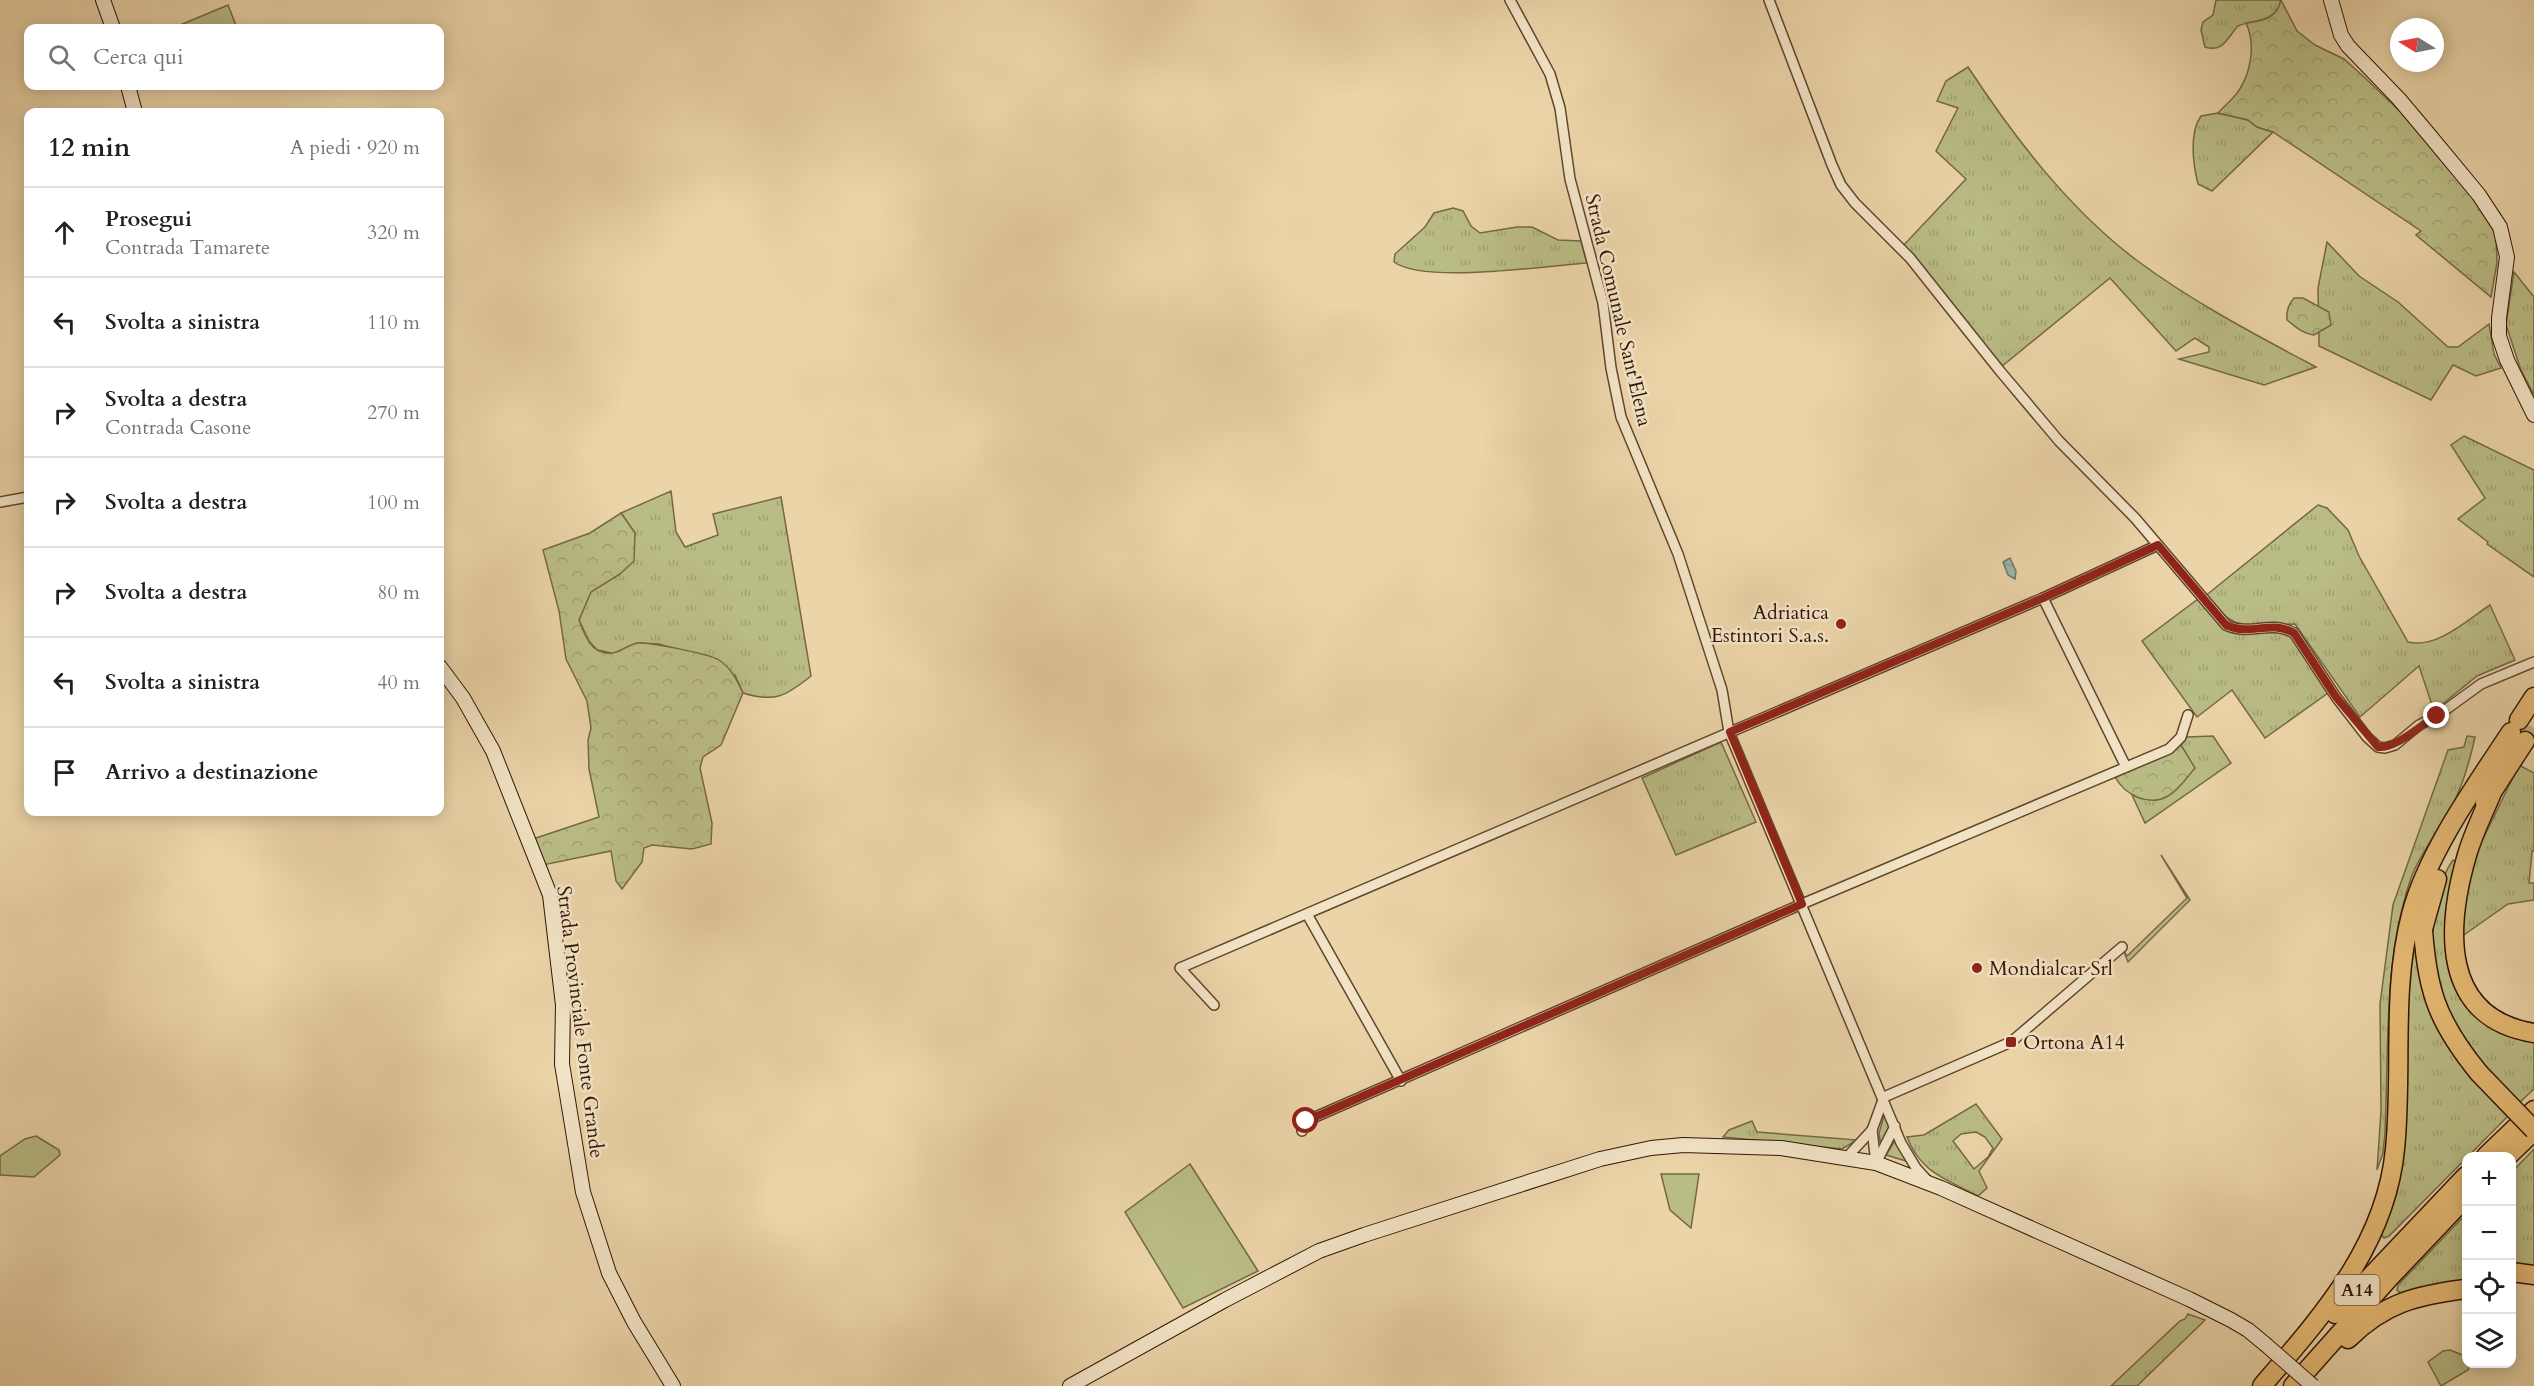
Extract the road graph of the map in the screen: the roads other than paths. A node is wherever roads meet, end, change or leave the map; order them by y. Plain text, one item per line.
1 (104, 0) edge
2 (1510, 0) edge
3 (1769, 0) edge
4 (2331, 0) edge
5 (112, 24) edge
6 (129, 90) edge
7 (134, 108) edge
8 (2534, 415) edge
9 (24, 498) edge
10 (0, 502) edge
11 (2158, 545) junction
12 (2043, 598) junction
13 (2534, 662) edge
14 (444, 672) edge
15 (2534, 697) edge
16 (2188, 715) dead end
17 (2525, 730) edge
18 (1730, 732) junction
19 (2126, 767) junction
20 (2491, 795) junction
21 (2422, 888) junction
22 (1802, 904) junction
23 (1307, 914) junction
24 (2422, 929) junction
25 (2122, 947) dead end
26 (1214, 1005) dead end
27 (2534, 1033) edge
28 (1401, 1082) junction
29 (1884, 1097) junction
30 (2534, 1110) edge
31 (1895, 1126) junction
32 (1872, 1130) junction
33 (2534, 1130) edge
34 (1302, 1131) dead end
35 (2490, 1152) edge
36 (2512, 1152) edge
37 (1848, 1157) junction
38 (1876, 1163) junction
39 (2462, 1180) edge
40 (1931, 1184) junction
41 (2462, 1201) edge
42 (2516, 1273) edge
43 (2534, 1275) edge
44 (2534, 1285) edge
45 (2516, 1287) edge
46 (2462, 1290) edge
47 (2310, 1378) edge
48 (673, 1386) edge
49 (1070, 1386) edge
50 (2262, 1386) edge
51 (2273, 1386) edge
52 (2293, 1386) edge

1 - 5 main road
2 - 18 street, Strada Comunale Sant'Elena
3 - 11 street
4 - 8 main road
6 - 7 main road
9 - 10 street
11 - 12 street
11 - 13 street
12 - 18 street
12 - 19 street
14 - 48 main road, Strada Provinciale Fonte Grande
15 - 17 highway
16 - 19 street
17 - 20 highway
17 - 21 highway
18 - 22 street, Strada Comunale Sant'Elena
18 - 23 street
19 - 22 street
20 - 24 highway
20 - 27 highway
21 - 24 highway
21 - 50 highway
22 - 28 street
22 - 29 street, Strada Comunale Sant'Elena
23 - 26 street
23 - 28 street
24 - 33 highway, bridge
25 - 29 street
28 - 34 street
29 - 31 street, Strada Comunale Sant'Elena
29 - 32 street
30 - 35 highway
31 - 38 street
31 - 40 street, Strada Comunale Sant'Elena
32 - 37 street
32 - 38 street
33 - 36 highway
37 - 38 main road
37 - 49 main road
38 - 40 main road
39 - 51 highway, A14
40 - 47 main road, bridge
41 - 47 highway, A14
42 - 43 highway
44 - 45 highway
46 - 47 highway
47 - 52 highway, A14

